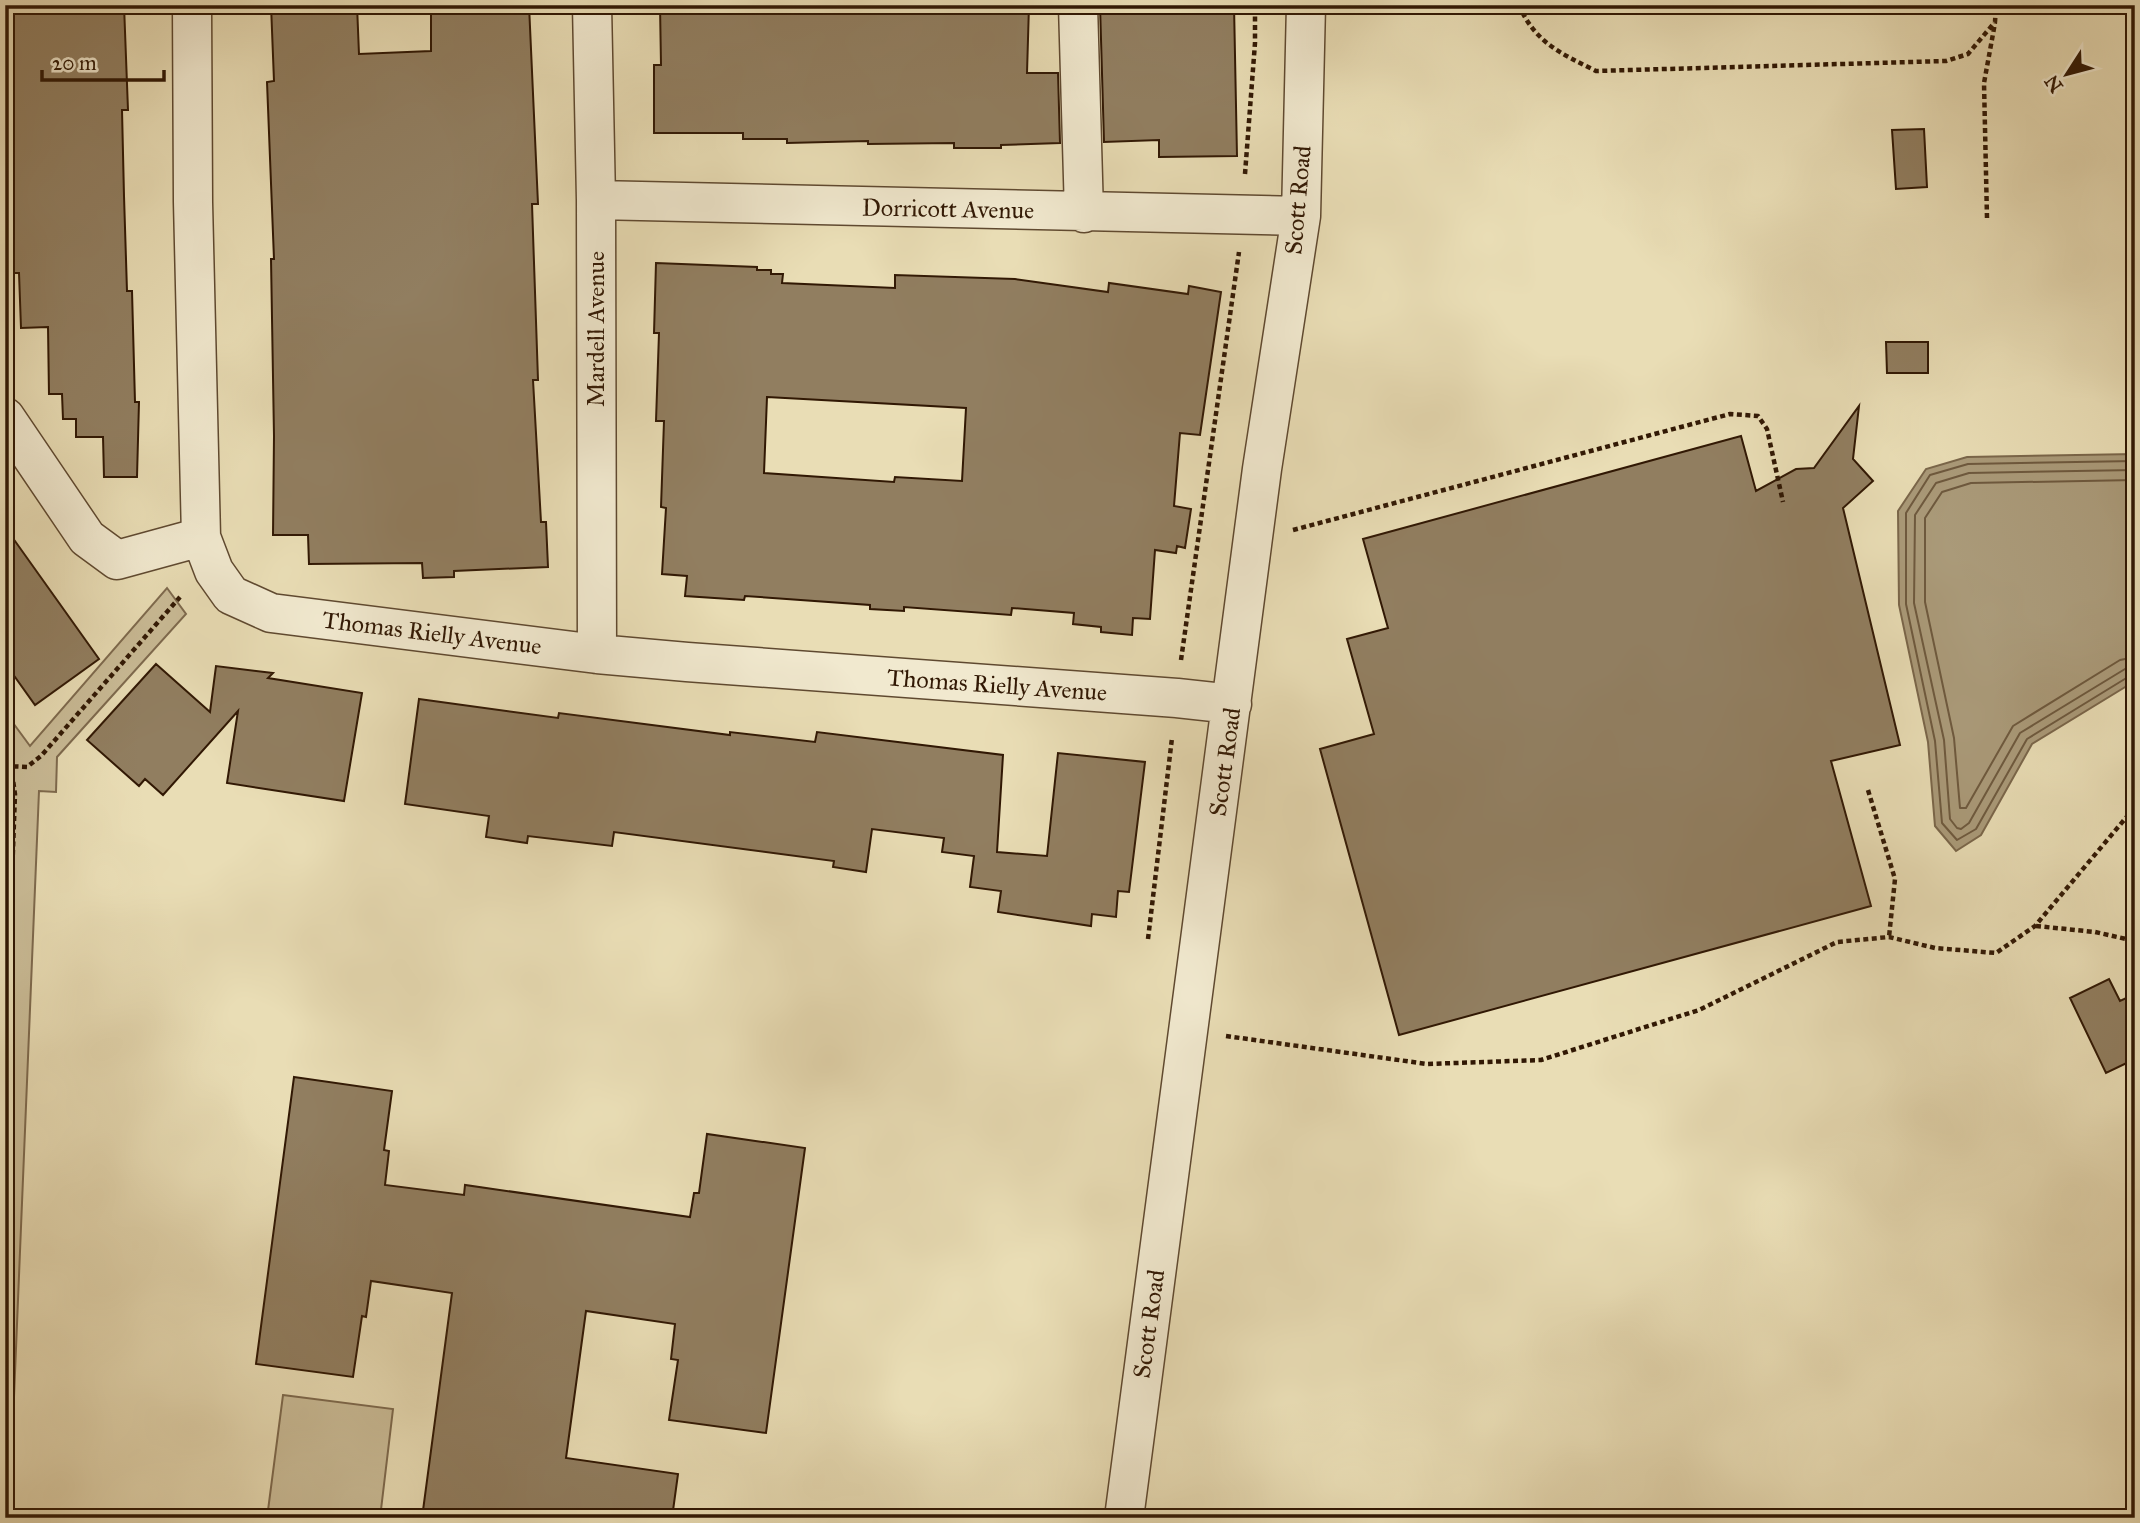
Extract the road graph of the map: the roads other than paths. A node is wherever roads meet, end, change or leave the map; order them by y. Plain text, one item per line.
1 (192, 5) edge
2 (592, 5) edge
3 (1078, 5) edge
4 (1307, 5) edge
5 (596, 200) junction
6 (1084, 213) junction
7 (1301, 216) junction
8 (5, 417) edge
9 (201, 537) junction
10 (597, 654) junction
11 (1232, 704) junction
12 (1124, 1518) edge

1 - 9 street, Thomas Rielly Avenue
2 - 5 street, Mardell Avenue
3 - 6 street
4 - 7 street, Scott Road
5 - 6 street, Dorricott Avenue
5 - 10 street, Mardell Avenue
6 - 7 street, Dorricott Avenue
7 - 11 street, Scott Road
8 - 9 street
9 - 10 street, Thomas Rielly Avenue
10 - 11 street, Thomas Rielly Avenue
11 - 12 street, Scott Road

